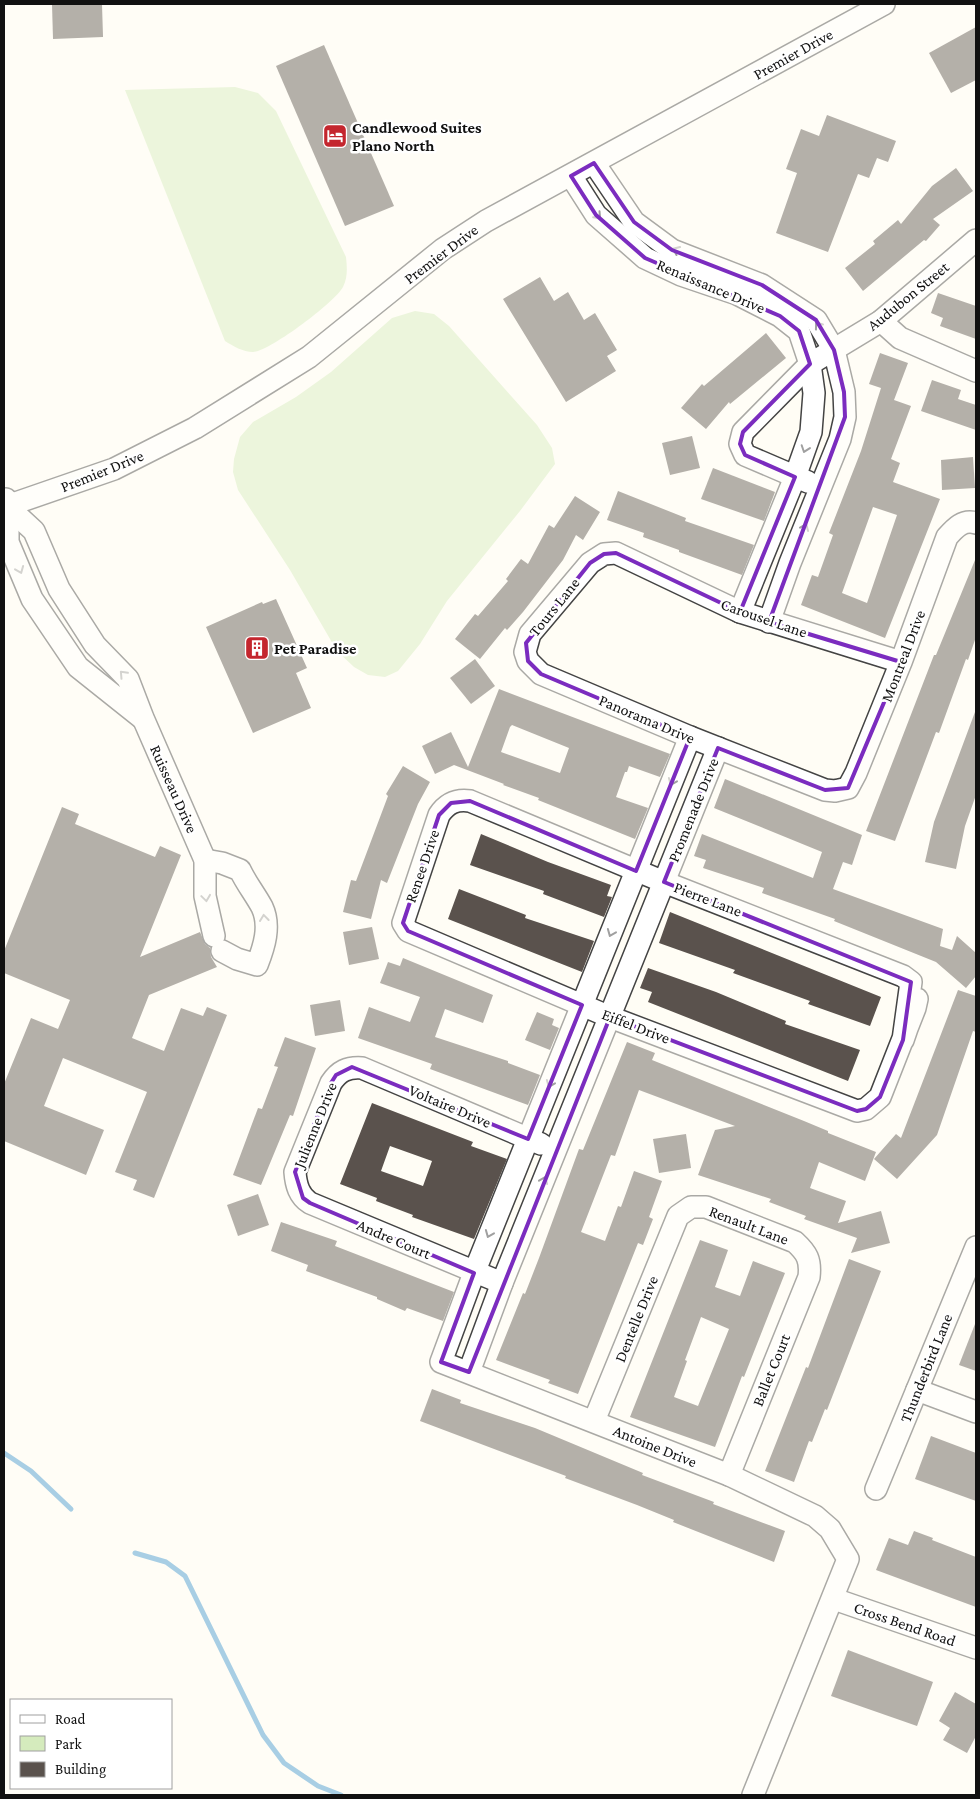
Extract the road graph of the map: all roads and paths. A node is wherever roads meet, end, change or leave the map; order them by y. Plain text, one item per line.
1 (884, 4) edge
2 (594, 162) junction
3 (571, 176) junction
4 (976, 240) edge
5 (717, 276) junction
6 (882, 321) junction
7 (834, 350) junction
8 (810, 364) junction
9 (976, 371) edge
10 (812, 413) junction
11 (845, 417) junction
12 (795, 477) junction
13 (822, 486) junction
14 (5, 502) edge
15 (967, 524) edge
16 (764, 553) junction
17 (604, 554) joint
18 (790, 563) junction
19 (63, 596) junction
20 (40, 611) junction
21 (740, 612) junction
22 (769, 622) junction
23 (901, 662) junction
24 (534, 668) joint
25 (143, 718) junction
26 (690, 737) junction
27 (718, 748) junction
28 (848, 788) joint
29 (450, 803) joint
30 (205, 860) junction
31 (636, 870) junction
32 (664, 882) junction
33 (408, 931) joint
34 (582, 1005) junction
35 (610, 1016) junction
36 (562, 1055) junction
37 (589, 1067) junction
38 (343, 1070) joint
39 (866, 1109) joint
40 (528, 1139) junction
41 (556, 1150) junction
42 (296, 1183) joint
43 (503, 1199) junction
44 (532, 1210) junction
45 (678, 1216) joint
46 (976, 1247) edge
47 (810, 1264) joint
48 (474, 1273) junction
49 (502, 1284) junction
50 (458, 1316) junction
51 (486, 1327) junction
52 (441, 1362) joint
53 (469, 1372) junction
54 (917, 1390) junction
55 (976, 1412) edge
56 (594, 1421) junction
57 (729, 1476) junction
58 (876, 1490) dead end
59 (834, 1599) junction
60 (976, 1648) edge
61 (753, 1795) edge

1 - 2 street, Premier Drive
2 - 3 street, Premier Drive
5 -> 2 street, Renaissance Drive
3 -> 5 street, Renaissance Drive
3 - 14 street, Premier Drive
4 - 6 street, Audubon Street
7 -> 5 street, Renaissance Drive
5 - 8 street, Renaissance Drive
6 - 7 street, Audubon Street
6 - 9 street
7 - 8 street, Audubon Street
7 - 11 street, Renaissance Drive
8 - 10 street, Renaissance Drive
8 - 12 street, Audubon Street
10 - 11 street
10 -> 12 street, Renaissance Drive
11 - 13 street, Renaissance Drive
12 - 13 street, Audubon Street
12 - 16 street, Renaissance Drive
18 -> 13 street, Renaissance Drive
14 - 19 street, Ruisseau Drive
14 -> 20 street, Ruisseau Drive
15 - 23 street, Montreal Drive
16 - 18 street
16 - 21 street, Renaissance Drive
17 - 21 street, Carousel Lane
17 - 24 street, Tours Lane
18 - 22 street, Renaissance Drive
19 - 20 street
25 -> 19 street, Ruisseau Drive
20 - 25 street, Ruisseau Drive
21 - 22 street, Carousel Lane
22 - 23 street, Carousel Lane
23 - 28 street, Montreal Drive
24 - 26 street, Panorama Drive
25 - 30 street, Ruisseau Drive
26 - 27 street, Panorama Drive
26 -> 31 street, Promenade Drive
27 - 28 street, Panorama Drive
27 - 32 street, Promenade Drive
29 - 31 street, Pierre Lane
29 - 33 street, Renee Drive
30 -> 30 street, Ruisseau Drive
31 - 32 street, Pierre Lane
31 -> 34 street, Promenade Drive
32 - 35 street, Promenade Drive
32 - 39 street, Pierre Lane
33 - 34 street, Eiffel Drive
34 - 35 street, Eiffel Drive
34 - 36 street, Promenade Drive
35 - 37 street, Promenade Drive
35 - 39 street, Eiffel Drive
36 - 37 street
36 -> 40 street, Promenade Drive
37 - 41 street, Promenade Drive
38 - 40 street, Voltaire Drive
38 - 42 street, Julienne Drive
40 - 41 street, Voltaire Drive
40 - 43 street, Promenade Drive
44 -> 41 street, Promenade Drive
42 - 48 street, Andre Court
43 - 44 street
43 -> 48 street, Promenade Drive
44 - 49 street, Promenade Drive
45 - 47 street, Renault Lane
45 - 56 street, Dentelle Drive
46 - 54 street, Thunderbird Lane
47 - 57 street, Ballet Court
48 - 49 street, Andre Court
48 - 50 street, Promenade Drive
49 - 51 street, Promenade Drive
50 - 51 street
50 - 52 street, Promenade Drive
51 - 53 street, Promenade Drive
52 - 53 street, Antoine Drive
53 - 56 street, Antoine Drive
54 - 55 street
54 - 58 street, Thunderbird Lane
56 - 57 street, Antoine Drive
57 - 59 street, Antoine Drive
59 - 60 street, Cross Bend Road
59 - 61 street

